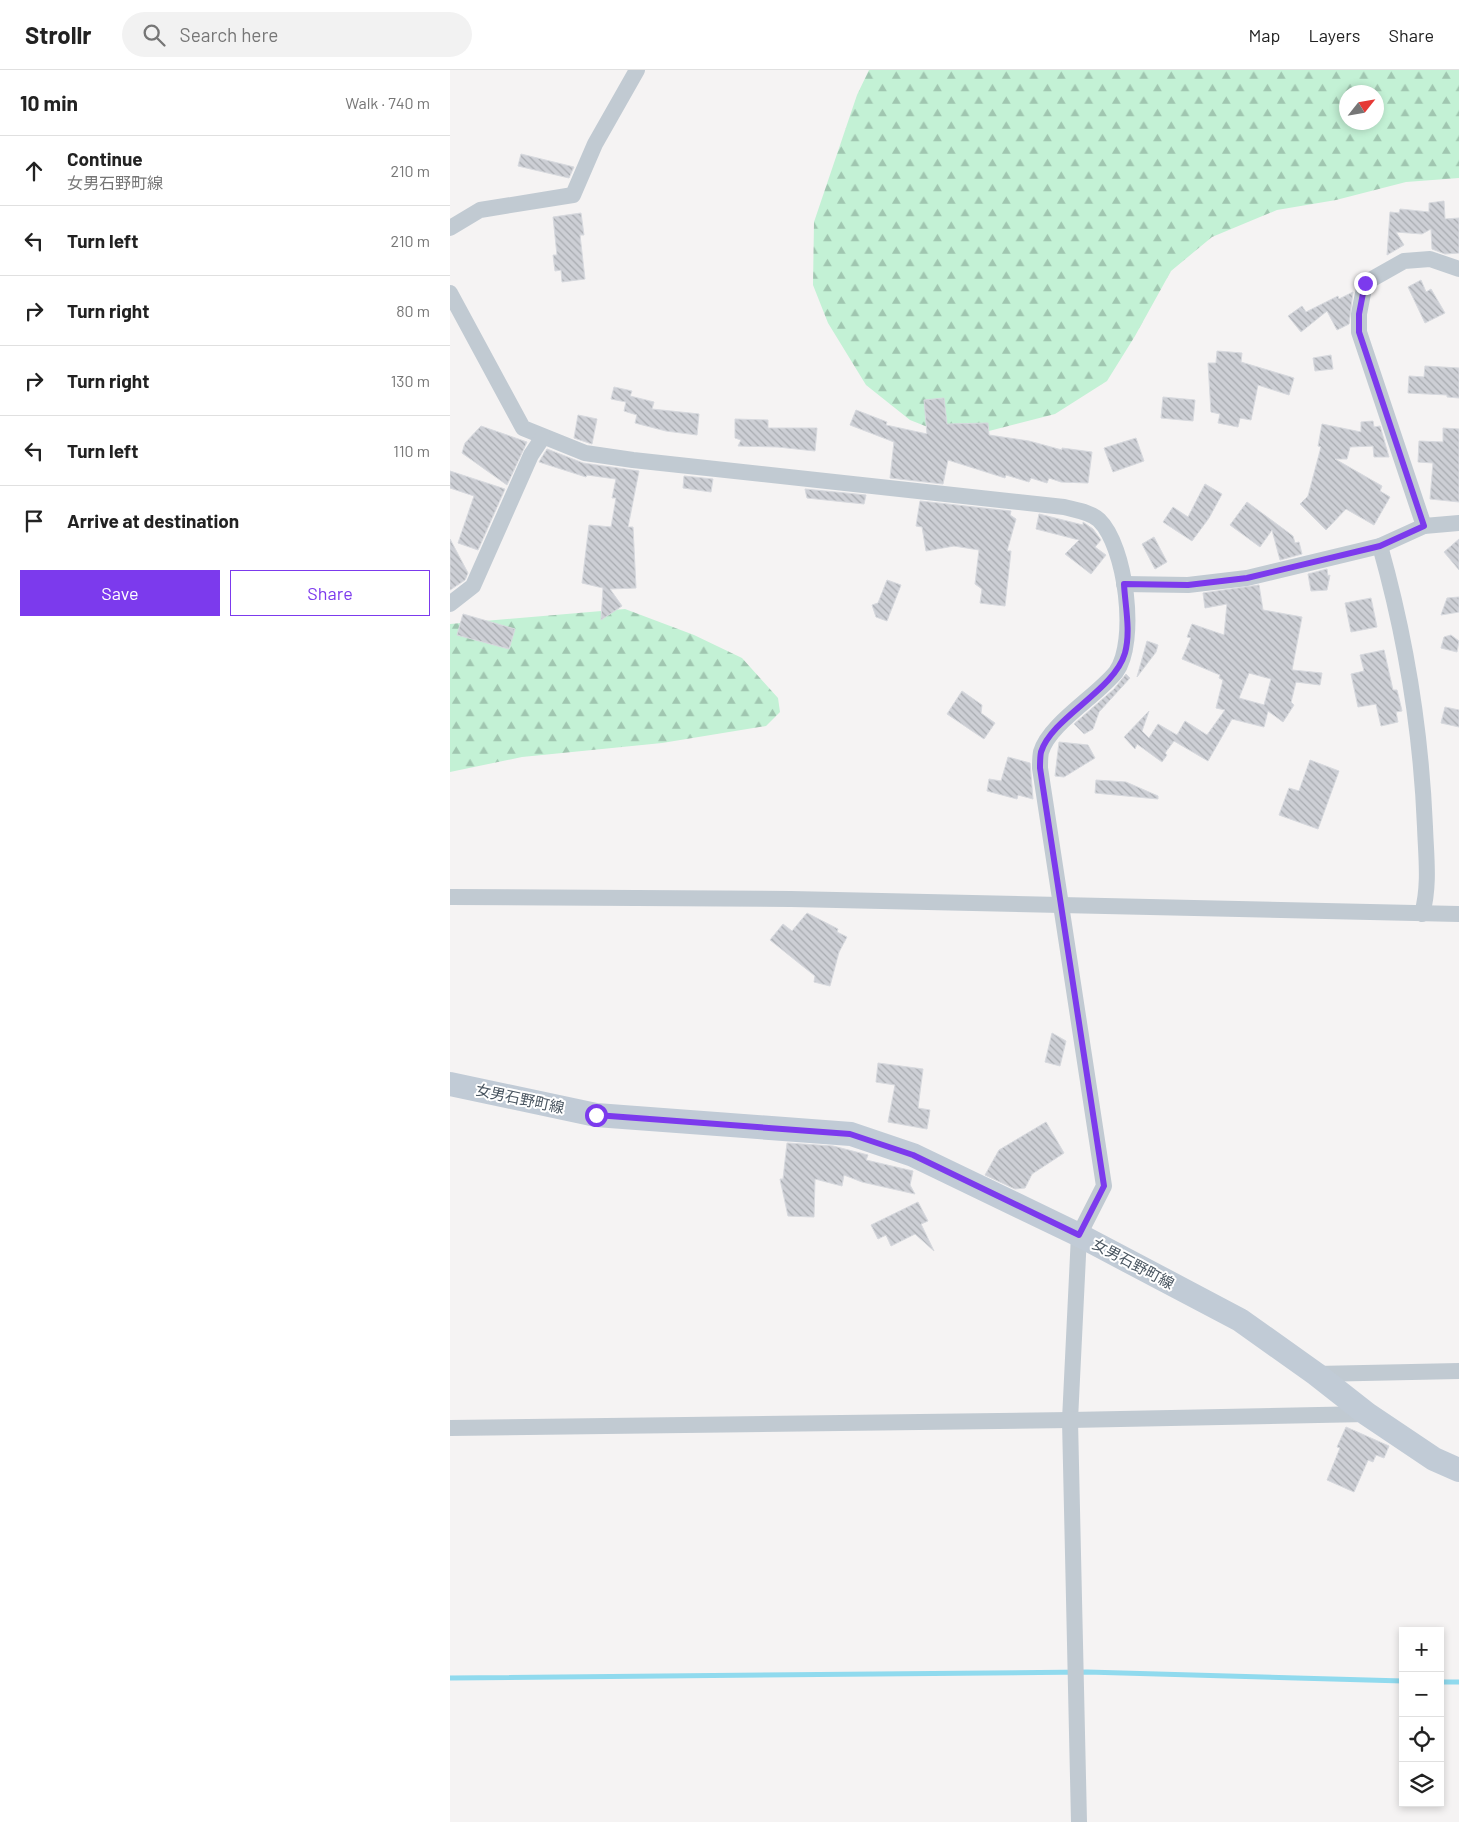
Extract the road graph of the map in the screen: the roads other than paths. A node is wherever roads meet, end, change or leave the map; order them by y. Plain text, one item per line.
1 (637, 70) edge
2 (450, 228) edge
3 (1459, 270) edge
4 (450, 293) edge
5 (543, 437) junction
6 (1459, 524) edge
7 (1424, 526) junction
8 (1380, 546) junction
9 (1124, 584) junction
10 (450, 604) edge
11 (450, 897) edge
12 (1062, 903) junction
13 (1422, 914) junction
14 (1459, 914) edge
15 (450, 1084) edge
16 (1079, 1235) junction
17 (1459, 1371) edge
18 (1316, 1374) junction
19 (1367, 1414) junction
20 (1070, 1420) junction
21 (450, 1428) edge
22 (1459, 1470) edge
23 (1079, 1822) edge

1 - 2 street
3 - 7 street
4 - 5 street
5 - 9 street
5 - 10 street
6 - 7 street
7 - 8 street
8 - 9 street
8 - 13 street
9 - 12 street
11 - 12 street
12 - 13 street
12 - 16 street
13 - 14 street
15 - 16 main road, 女男石野町線
16 - 18 main road, 女男石野町線
16 - 20 street
17 - 18 street
18 - 19 main road, 女男石野町線
19 - 20 street
19 - 22 main road, 女男石野町線
20 - 21 street
20 - 23 street

